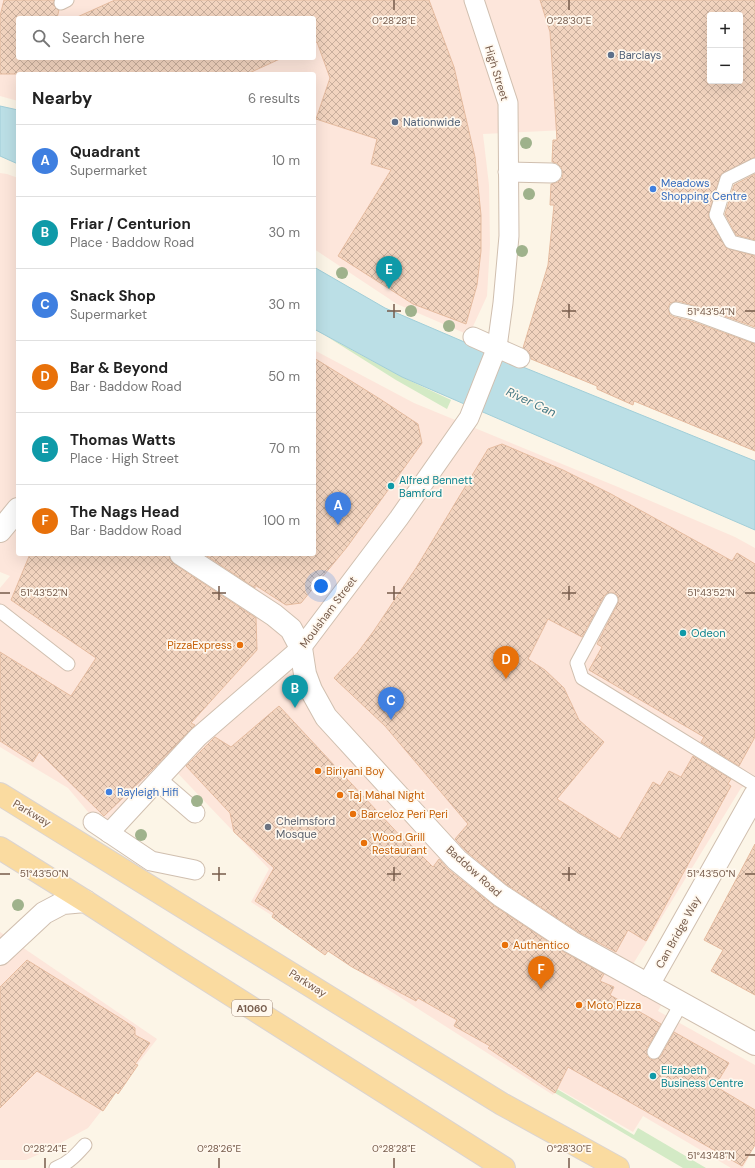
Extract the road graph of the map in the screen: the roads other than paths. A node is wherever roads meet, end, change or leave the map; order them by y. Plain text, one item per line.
1 (474, 0) edge
2 (755, 165) edge
3 (508, 172) junction
4 (552, 173) dead end
5 (755, 248) edge
6 (676, 309) dead end
7 (755, 336) edge
8 (473, 337) dead end
9 (497, 349) junction
10 (520, 358) dead end
11 (468, 418) joint
12 (16, 511) edge
13 (0, 531) edge
14 (184, 556) edge
15 (611, 600) dead end
16 (0, 611) edge
17 (301, 648) junction
18 (68, 664) dead end
19 (158, 780) junction
20 (755, 785) edge
21 (0, 794) edge
22 (755, 795) edge
23 (195, 813) dead end
24 (93, 822) dead end
25 (109, 833) junction
26 (0, 848) edge
27 (195, 870) dead end
28 (85, 901) junction
29 (0, 954) edge
30 (648, 985) junction
31 (682, 1004) junction
32 (755, 1044) edge
33 (654, 1052) dead end
34 (85, 1145) dead end
35 (56, 1168) edge
36 (504, 1168) edge
37 (618, 1168) edge

1 - 3 street, High Street
2 - 5 lane
3 - 4 street
3 - 9 street, High Street
6 - 7 lane
8 - 9 street
9 - 10 street
9 - 11 street, High Street
11 - 17 street, Moulsham Street
12 - 13 street
14 - 17 street, Baddow Road
15 - 20 lane
16 - 18 lane
17 - 19 street, Moulsham Street
17 - 30 street, Baddow Road
19 - 23 street
19 - 25 street, Moulsham Street
21 - 37 main road, Parkway
22 - 30 street, Can Bridge Way
24 - 25 street
25 - 27 street
26 - 28 main road, A1060
28 - 29 street
28 - 36 main road, A1060
30 - 31 street, Baddow Road
31 - 32 street, Baddow Road
31 - 33 lane
34 - 35 lane

